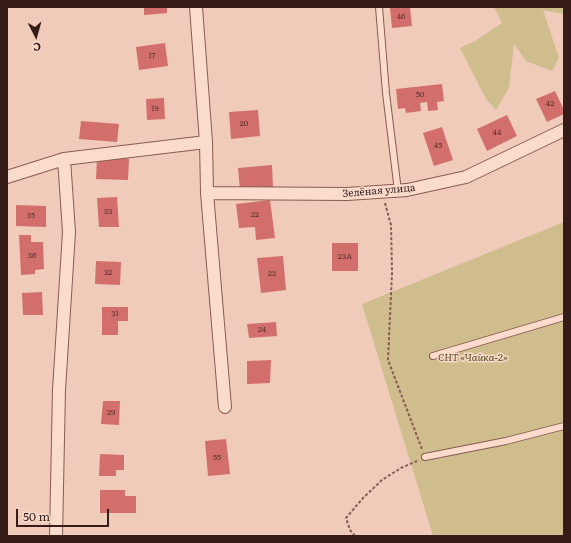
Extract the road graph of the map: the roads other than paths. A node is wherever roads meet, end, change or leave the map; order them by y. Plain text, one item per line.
1 (196, 7) edge
2 (379, 7) edge
3 (564, 130) edge
4 (206, 142) junction
5 (64, 159) junction
6 (7, 176) edge
7 (398, 191) junction
8 (207, 193) junction
9 (564, 317) edge
10 (433, 356) dead end
11 (225, 407) dead end
12 (564, 426) edge
13 (425, 457) road end
14 (56, 536) edge

1 - 4 street
2 - 7 lane
3 - 7 street, Зелёная улица
4 - 5 street
4 - 8 street
5 - 6 street
5 - 14 street
7 - 8 street, Зелёная улица
8 - 11 street
9 - 10 lane
12 - 13 lane

